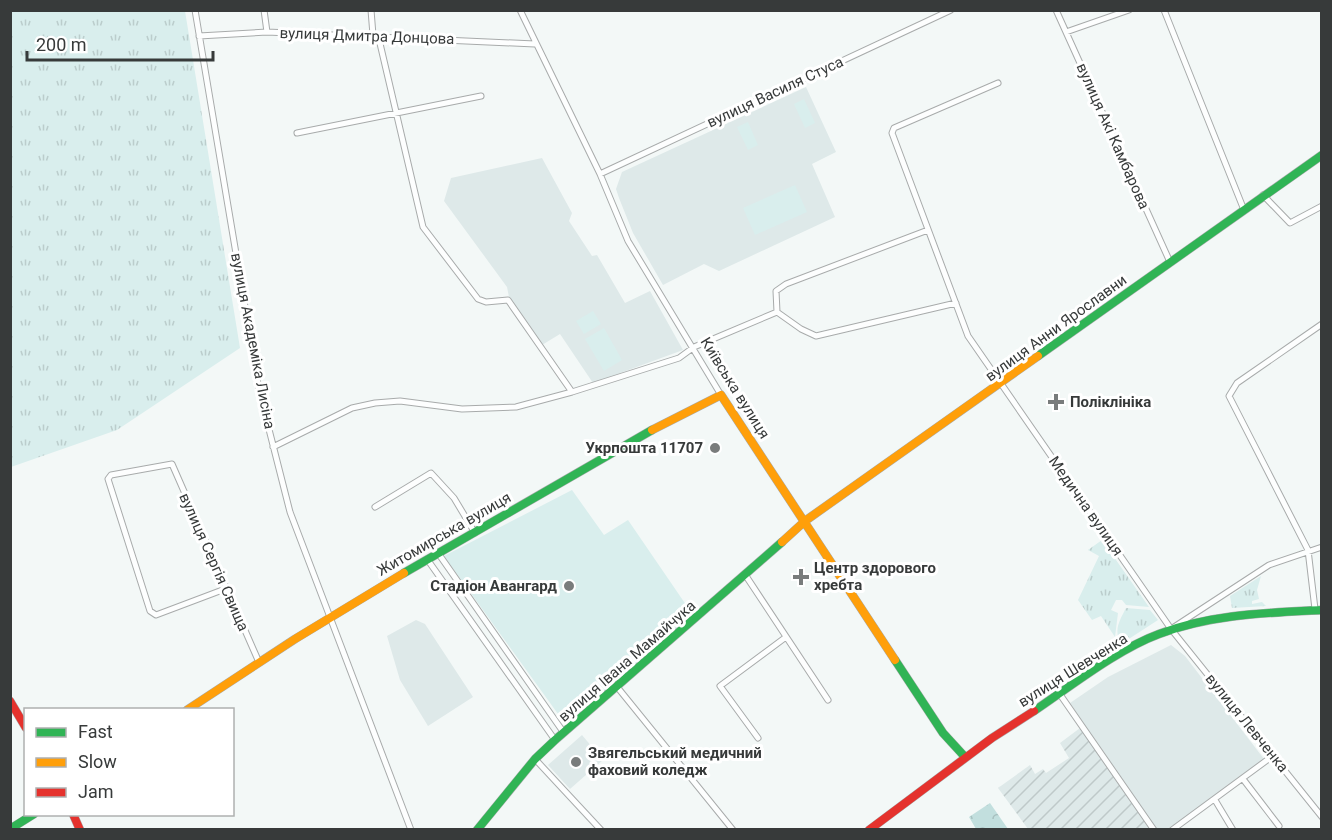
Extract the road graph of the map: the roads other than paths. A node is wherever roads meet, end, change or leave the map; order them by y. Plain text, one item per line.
1 (195, 10) edge
2 (264, 10) edge
3 (371, 10) edge
4 (520, 10) edge
5 (951, 10) edge
6 (1056, 10) edge
7 (1129, 10) edge
8 (1164, 10) edge
9 (267, 32) junction
10 (1066, 32) junction
11 (376, 35) junction
12 (200, 36) junction
13 (536, 44) junction
14 (998, 83) dead end
15 (481, 96) dead end
16 (397, 114) junction
17 (297, 133) dead end
18 (1322, 155) edge
19 (600, 174) junction
20 (1263, 195) junction
21 (1322, 206) edge
22 (1244, 210) junction
23 (928, 230) junction
24 (1170, 262) junction
25 (956, 303) junction
26 (777, 312) junction
27 (1322, 324) edge
28 (694, 347) junction
29 (1001, 383) junction
30 (573, 392) junction
31 (721, 395) junction
32 (273, 447) junction
33 (375, 507) dead end
34 (805, 521) junction
35 (475, 532) junction
36 (1322, 547) edge
37 (1308, 550) junction
38 (438, 553) junction
39 (427, 559) junction
40 (746, 576) junction
41 (225, 589) junction
42 (1318, 609) edge
43 (331, 616) junction
44 (1171, 629) junction
45 (786, 637) junction
46 (258, 660) junction
47 (618, 688) junction
48 (1059, 693) junction
49 (828, 700) dead end
50 (10, 701) edge
51 (190, 708) edge
52 (24, 725) edge
53 (564, 733) junction
54 (758, 738) dead end
55 (555, 740) junction
56 (1274, 755) junction
57 (965, 757) junction
58 (535, 759) junction
59 (1243, 779) junction
60 (1215, 800) junction
61 (31, 816) edge
62 (74, 816) edge
63 (1322, 818) edge
64 (1279, 826) dead end
65 (10, 829) edge
66 (80, 830) edge
67 (411, 830) edge
68 (477, 830) edge
69 (601, 830) edge
70 (733, 830) edge
71 (869, 830) edge
72 (1154, 830) edge
73 (1172, 830) edge
74 (1233, 830) edge

1 - 12 street, вулиця Академіка Лисіна
2 - 9 street
3 - 11 street
4 - 13 street, Київська вулиця
5 - 19 street, вулиця Василя Стуса
6 - 10 street, вулиця Акі Камбарова
7 - 10 street
8 - 22 street
9 - 11 street, вулиця Дмитра Донцова
9 - 12 street, вулиця Дмитра Донцова
10 - 24 street, вулиця Акі Камбарова
11 - 13 street, вулиця Дмитра Донцова
11 - 16 street
12 - 32 street, вулиця Академіка Лисіна
13 - 19 street, Київська вулиця
14 - 23 street, Медична вулиця
15 - 16 street
16 - 17 street
16 - 30 street
18 - 20 main road, вулиця Анни Ярославни
19 - 28 street, Київська вулиця
20 - 21 street
20 - 22 main road, вулиця Анни Ярославни
22 - 24 main road, вулиця Анни Ярославни
23 - 25 street, Медична вулиця
23 - 26 street
24 - 29 main road, вулиця Анни Ярославни
25 - 26 street
25 - 29 street, Медична вулиця
26 - 28 street
27 - 37 street
28 - 30 street
28 - 31 street, Київська вулиця
29 - 34 main road, вулиця Анни Ярославни
29 - 44 street, Медична вулиця
30 - 32 street
31 - 34 main road, Київська вулиця
31 - 35 main road, Житомирська вулиця
32 - 43 street, вулиця Академіка Лисіна
33 - 35 street
34 - 40 main road, вулиця Івана Мамайчука
34 - 57 main road, Київська вулиця
35 - 38 main road, Житомирська вулиця
36 - 37 street
37 - 42 street
37 - 44 street
38 - 39 main road, Житомирська вулиця
38 - 53 street
39 - 43 main road, Житомирська вулиця
39 - 55 street
40 - 45 street
40 - 47 main road, вулиця Івана Мамайчука
41 - 41 street, вулиця Сергія Свища
41 - 46 street, вулиця Сергія Свища
42 - 44 main road, вулиця Шевченка
43 - 46 main road, Житомирська вулиця
43 - 67 street, вулиця Академіка Лисіна
44 - 48 main road, вулиця Шевченка
44 - 56 street, вулиця Левченка
45 - 49 street
45 - 54 street
46 - 51 main road, Житомирська вулиця
47 - 53 main road, вулиця Івана Мамайчука
47 - 70 street
48 - 57 main road, вулиця Шевченка
48 - 72 street
50 - 52 main road
53 - 55 main road, вулиця Івана Мамайчука
55 - 58 main road, вулиця Івана Мамайчука
56 - 59 street
56 - 63 street, вулиця Левченка
57 - 71 main road, вулиця Шевченка
58 - 68 main road, вулиця Івана Мамайчука
58 - 69 street
59 - 60 street
59 - 64 street
60 - 73 street
60 - 74 street
61 - 65 main road
62 - 66 main road

